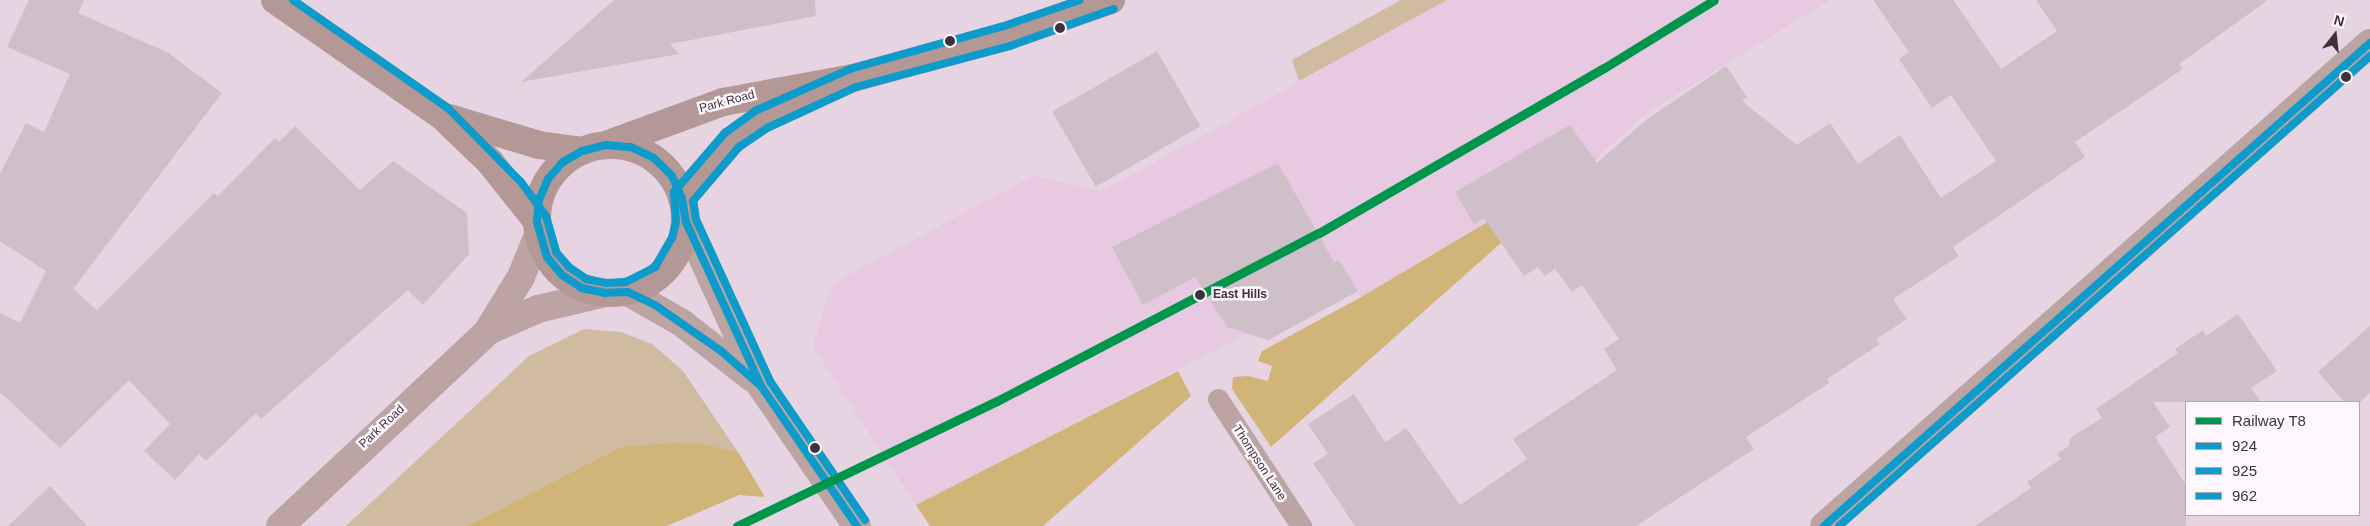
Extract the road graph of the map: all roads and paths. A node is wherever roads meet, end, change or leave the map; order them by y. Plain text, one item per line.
1 (276, 0) edge
2 (1111, 0) edge
3 (2370, 43) edge
4 (852, 78) junction
5 (442, 116) junction
6 (594, 148) junction
7 (684, 210) junction
8 (538, 228) junction
9 (617, 292) junction
10 (486, 332) junction
11 (761, 386) junction
12 (1218, 399) dead end
13 (280, 526) edge
14 (857, 526) edge
15 (1301, 526) edge
16 (1824, 526) edge

1 - 5 main road
2 - 4 main road, Park Road
3 - 16 street
4 - 6 main road, Park Road
4 - 7 main road, Park Road
5 - 6 main road
5 - 8 main road
6 - 7 main road
6 - 8 main road
7 - 9 main road
7 - 11 street
8 - 9 main road
8 - 10 street, Park Road
9 - 10 street, Park Road
9 - 11 street
10 - 13 street, Park Road
11 - 14 street
12 - 15 lane, Thompson Lane

